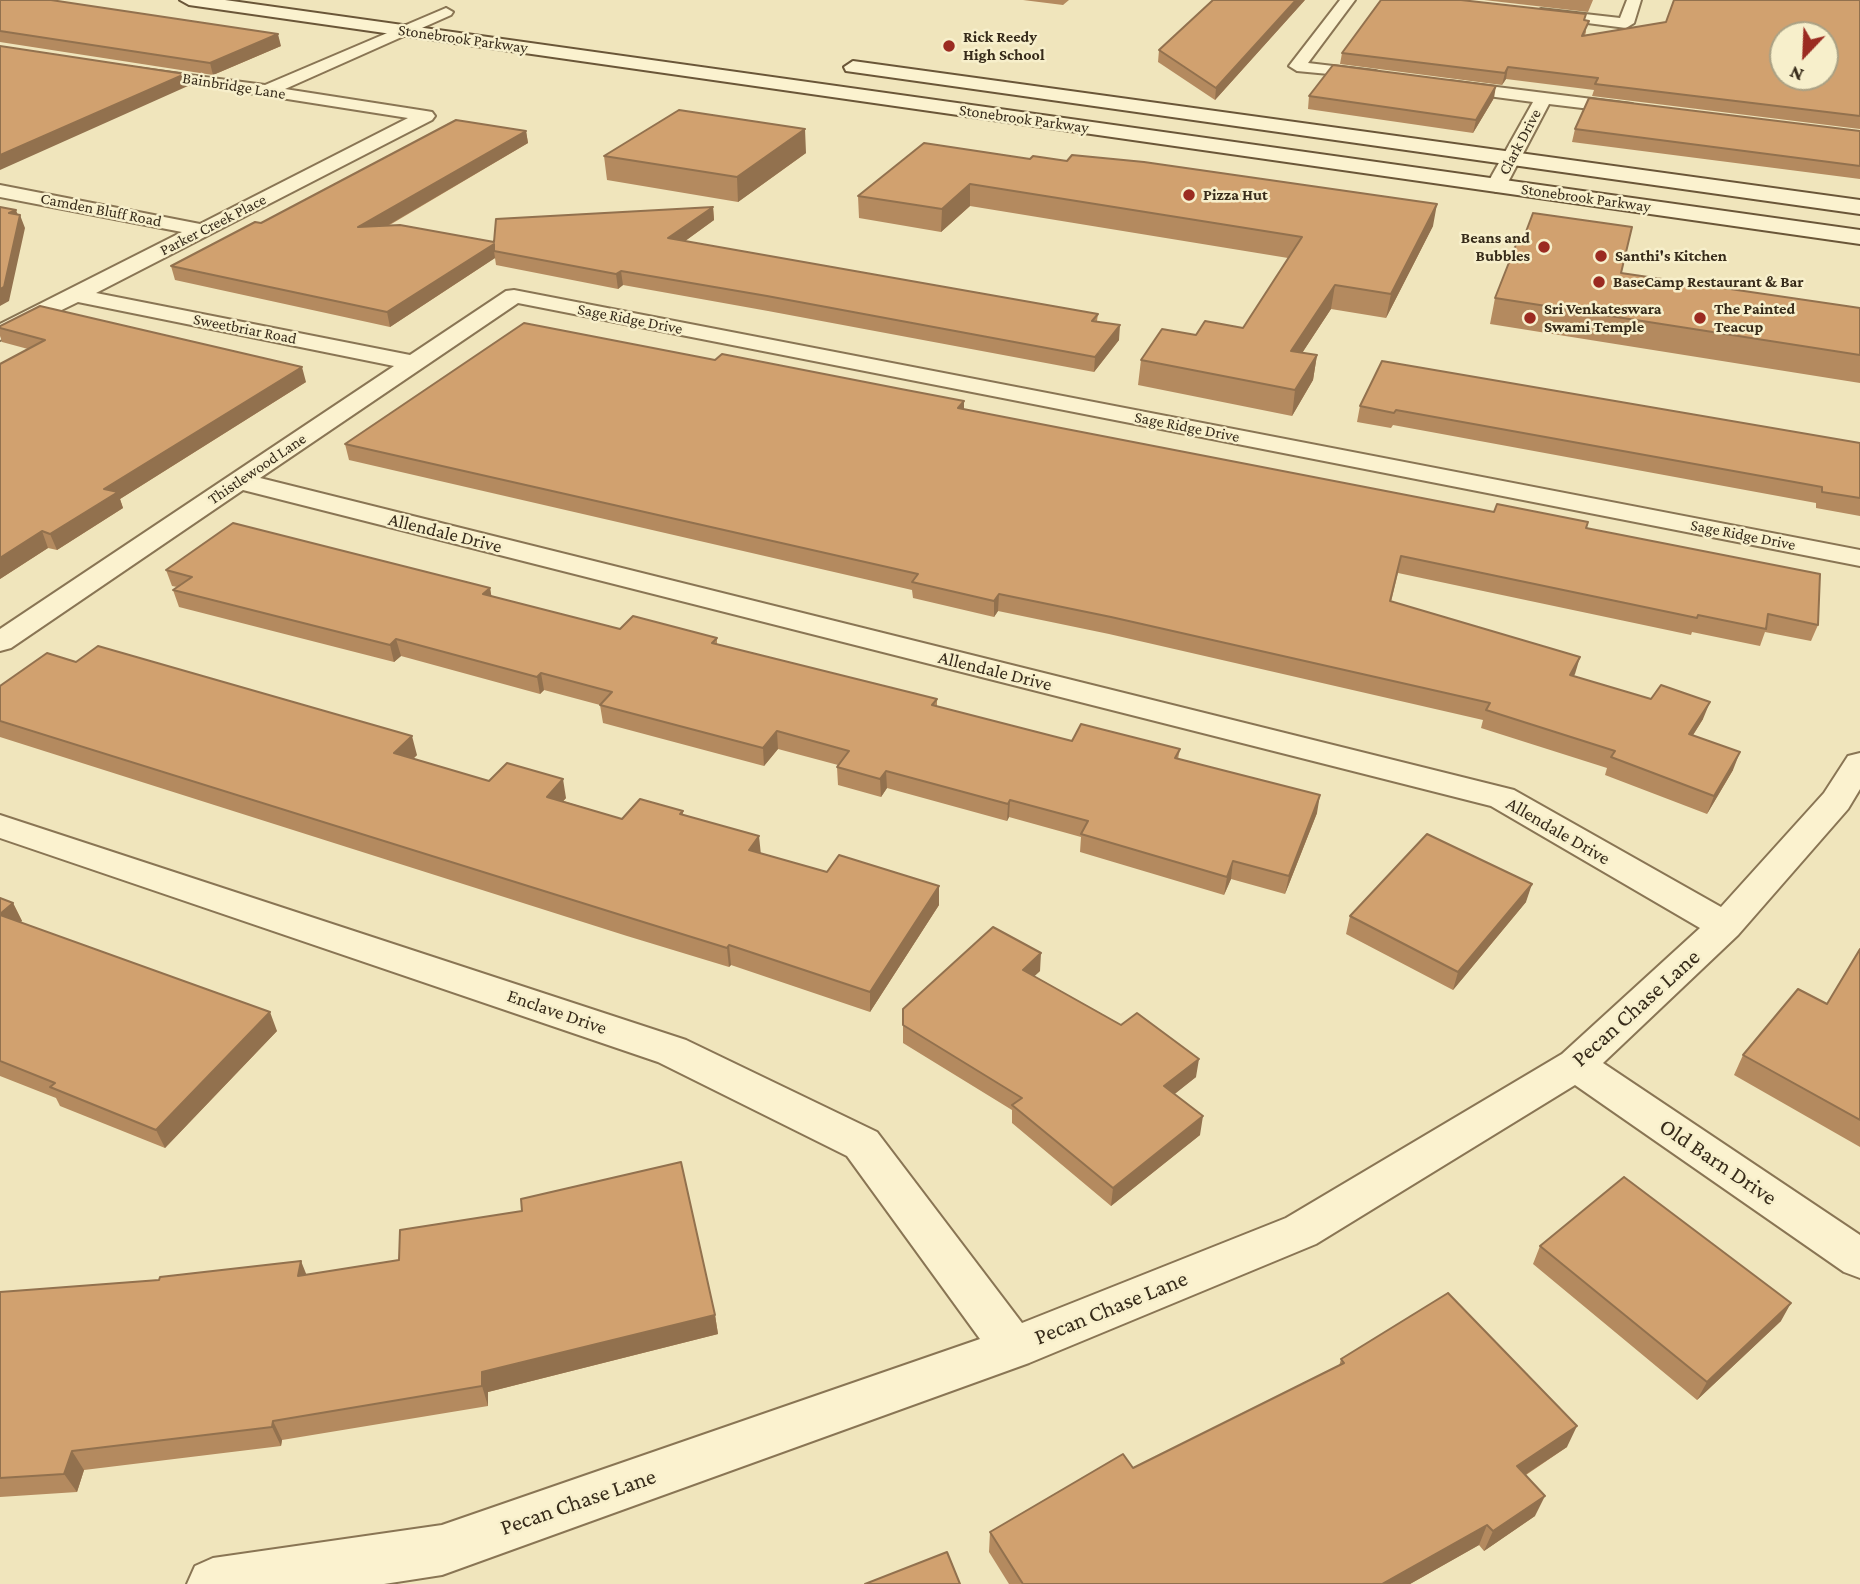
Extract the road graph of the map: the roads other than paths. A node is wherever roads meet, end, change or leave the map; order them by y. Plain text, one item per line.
1 (189, 0) edge
2 (1348, 0) edge
3 (1634, 0) edge
4 (407, 7) dead end
5 (1531, 12) edge
6 (455, 13) joint
7 (405, 31) junction
8 (834, 65) dead end
9 (118, 68) edge
10 (1393, 79) edge
11 (1434, 84) edge
12 (266, 91) junction
13 (1039, 93) junction
14 (1544, 98) junction
15 (1654, 111) edge
16 (1000, 115) junction
17 (426, 116) joint
18 (1513, 159) junction
19 (1496, 186) junction
20 (0, 191) edge
21 (1860, 207) edge
22 (202, 230) junction
23 (1860, 237) edge
24 (75, 295) junction
25 (513, 296) joint
26 (0, 333) edge
27 (414, 363) junction
28 (239, 481) junction
29 (1860, 558) edge
30 (0, 642) edge
31 (1860, 763) edge
32 (0, 826) edge
33 (1725, 926) junction
34 (1576, 1065) junction
35 (1860, 1258) edge
36 (1013, 1348) junction
37 (213, 1584) edge

1 - 7 main road, Stonebrook Parkway
2 - 10 street
3 - 5 street
4 - 6 main road, Stonebrook Parkway
6 - 7 street
7 - 12 street
7 - 16 main road, Stonebrook Parkway
8 - 13 main road, Stonebrook Parkway
9 - 12 street, Bainbridge Lane
11 - 14 street
12 - 17 street, Bainbridge Lane
13 - 16 main road
13 - 18 main road, Stonebrook Parkway
14 - 15 street
14 - 18 street, Clark Drive
16 - 19 main road, Stonebrook Parkway
17 - 22 street, Parker Creek Place
18 - 19 street, Clark Drive
18 - 21 main road, Stonebrook Parkway
19 - 23 main road, Stonebrook Parkway
20 - 22 street, Camden Bluff Road
22 - 24 street, Parker Creek Place
24 - 26 street, Parker Creek Place
24 - 27 street, Sweetbriar Road
25 - 27 street, Thistlewood Lane
25 - 29 street, Sage Ridge Drive
27 - 28 street, Thistlewood Lane
28 - 30 street, Thistlewood Lane
28 - 33 street, Allendale Drive
31 - 33 street, Pecan Chase Lane
32 - 36 street, Enclave Drive
33 - 34 street, Pecan Chase Lane
34 - 35 street, Old Barn Drive
34 - 36 street, Pecan Chase Lane
36 - 37 street, Pecan Chase Lane

